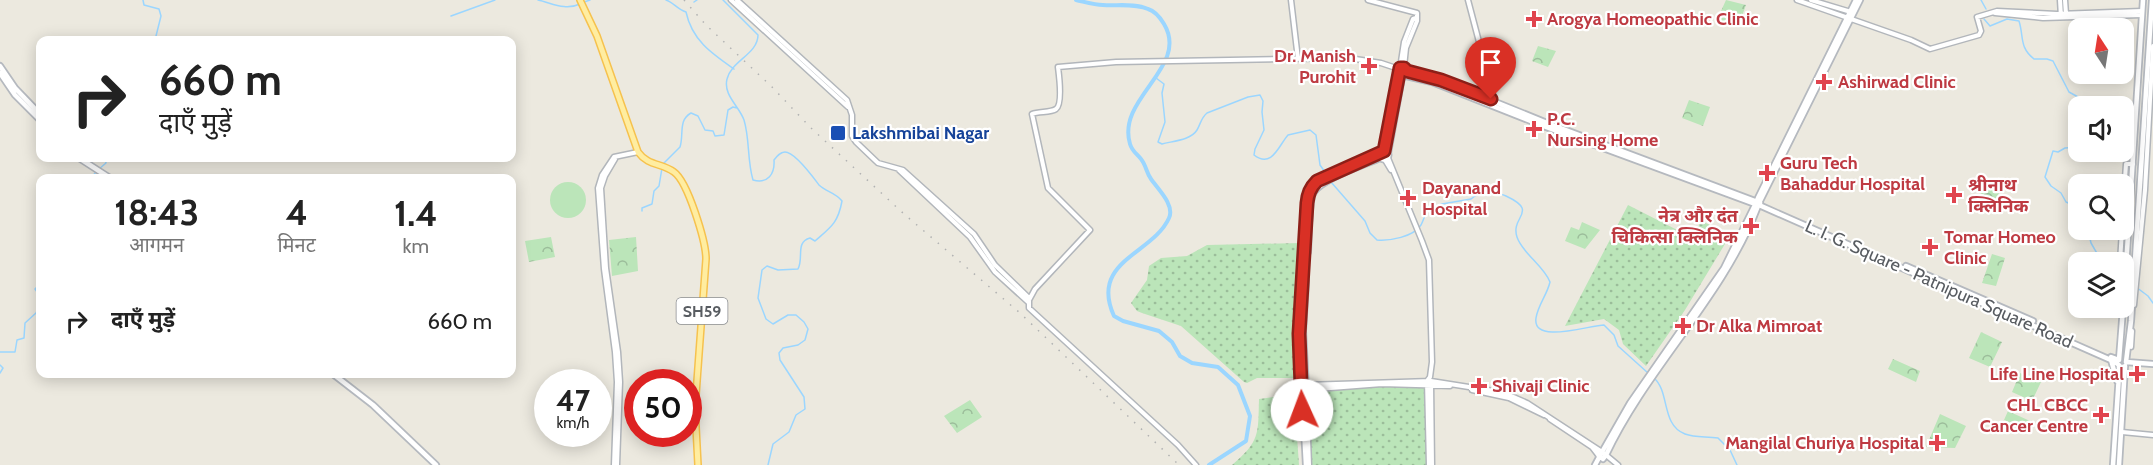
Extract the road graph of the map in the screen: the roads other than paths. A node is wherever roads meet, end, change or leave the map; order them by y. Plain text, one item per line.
1 (734, 0) edge
2 (1291, 0) edge
3 (1368, 0) edge
4 (1468, 0) edge
5 (1797, 0) edge
6 (1811, 0) edge
7 (1858, 0) edge
8 (2062, 0) edge
9 (2141, 0) edge
10 (2152, 0) edge
11 (581, 2) edge
12 (2142, 11) junction
13 (2152, 13) edge
14 (1851, 15) junction
15 (2064, 16) junction
16 (2153, 46) edge
17 (1298, 58) junction
18 (2134, 59) dead end
19 (2140, 59) junction
20 (0, 66) edge
21 (1402, 72) junction
22 (0, 73) edge
23 (1487, 74) junction
24 (1486, 84) junction
25 (1474, 93) junction
26 (1488, 101) junction
27 (36, 110) edge
28 (36, 116) edge
29 (637, 152) junction
30 (1384, 156) junction
31 (90, 162) edge
32 (2133, 164) junction
33 (105, 174) edge
34 (2125, 174) edge
35 (1757, 203) junction
36 (2126, 252) edge
37 (2135, 278) junction
38 (1029, 300) junction
39 (2122, 318) edge
40 (2130, 346) junction
41 (2110, 359) junction
42 (2119, 362) junction
43 (2125, 364) junction
44 (2134, 365) junction
45 (2153, 365) edge
46 (2125, 373) junction
47 (338, 378) edge
48 (1429, 382) junction
49 (2119, 386) junction
50 (1304, 387) junction
51 (1307, 410) junction
52 (1305, 416) junction
53 (2122, 432) junction
54 (2153, 435) edge
55 (1601, 461) edge
56 (436, 465) edge
57 (615, 465) edge
58 (696, 465) edge
59 (1195, 465) edge
60 (1308, 465) edge
61 (1430, 465) edge
62 (1618, 465) edge
63 (2114, 465) edge
64 (2119, 465) edge

1 - 38 street
2 - 17 street
3 - 21 street
4 - 23 street
5 - 14 street
6 - 14 street
7 - 14 main road
8 - 15 street
9 - 12 main road
10 - 13 main road
11 - 29 main road
12 - 13 main road
12 - 15 street
12 - 19 main road
13 - 37 main road
14 - 15 street
14 - 35 main road
16 - 37 street
17 - 21 street
17 - 38 street
18 - 19 main road
19 - 32 main road
20 - 27 main road
21 - 25 main road
21 - 26 main road
21 - 30 main road
22 - 28 main road
23 - 24 street
23 - 26 street
24 - 25 main road
24 - 26 street
25 - 26 main road
26 - 35 main road
29 - 57 street
29 - 58 main road, SH59
30 - 48 street
30 - 50 main road
31 - 33 main road
32 - 34 street
32 - 36 main road
35 - 41 main road, L. I. G. Square - Patnipura Square Road
35 - 42 main road, L. I. G. Square - Patnipura Square Road
35 - 55 main road
37 - 40 main road
38 - 59 street
39 - 42 main road
40 - 43 main road
40 - 44 main road
41 - 42 main road, L. I. G. Square - Patnipura Square Road
41 - 49 main road
42 - 43 main road
42 - 49 main road
43 - 44 main road
43 - 46 main road
44 - 45 main road
44 - 46 main road
46 - 53 main road
47 - 56 main road
48 - 50 street
48 - 55 street
48 - 61 street
49 - 63 main road
50 - 51 main road
50 - 52 main road
51 - 52 main road
51 - 60 street
52 - 60 main road
53 - 54 street
53 - 64 main road
55 - 62 street

